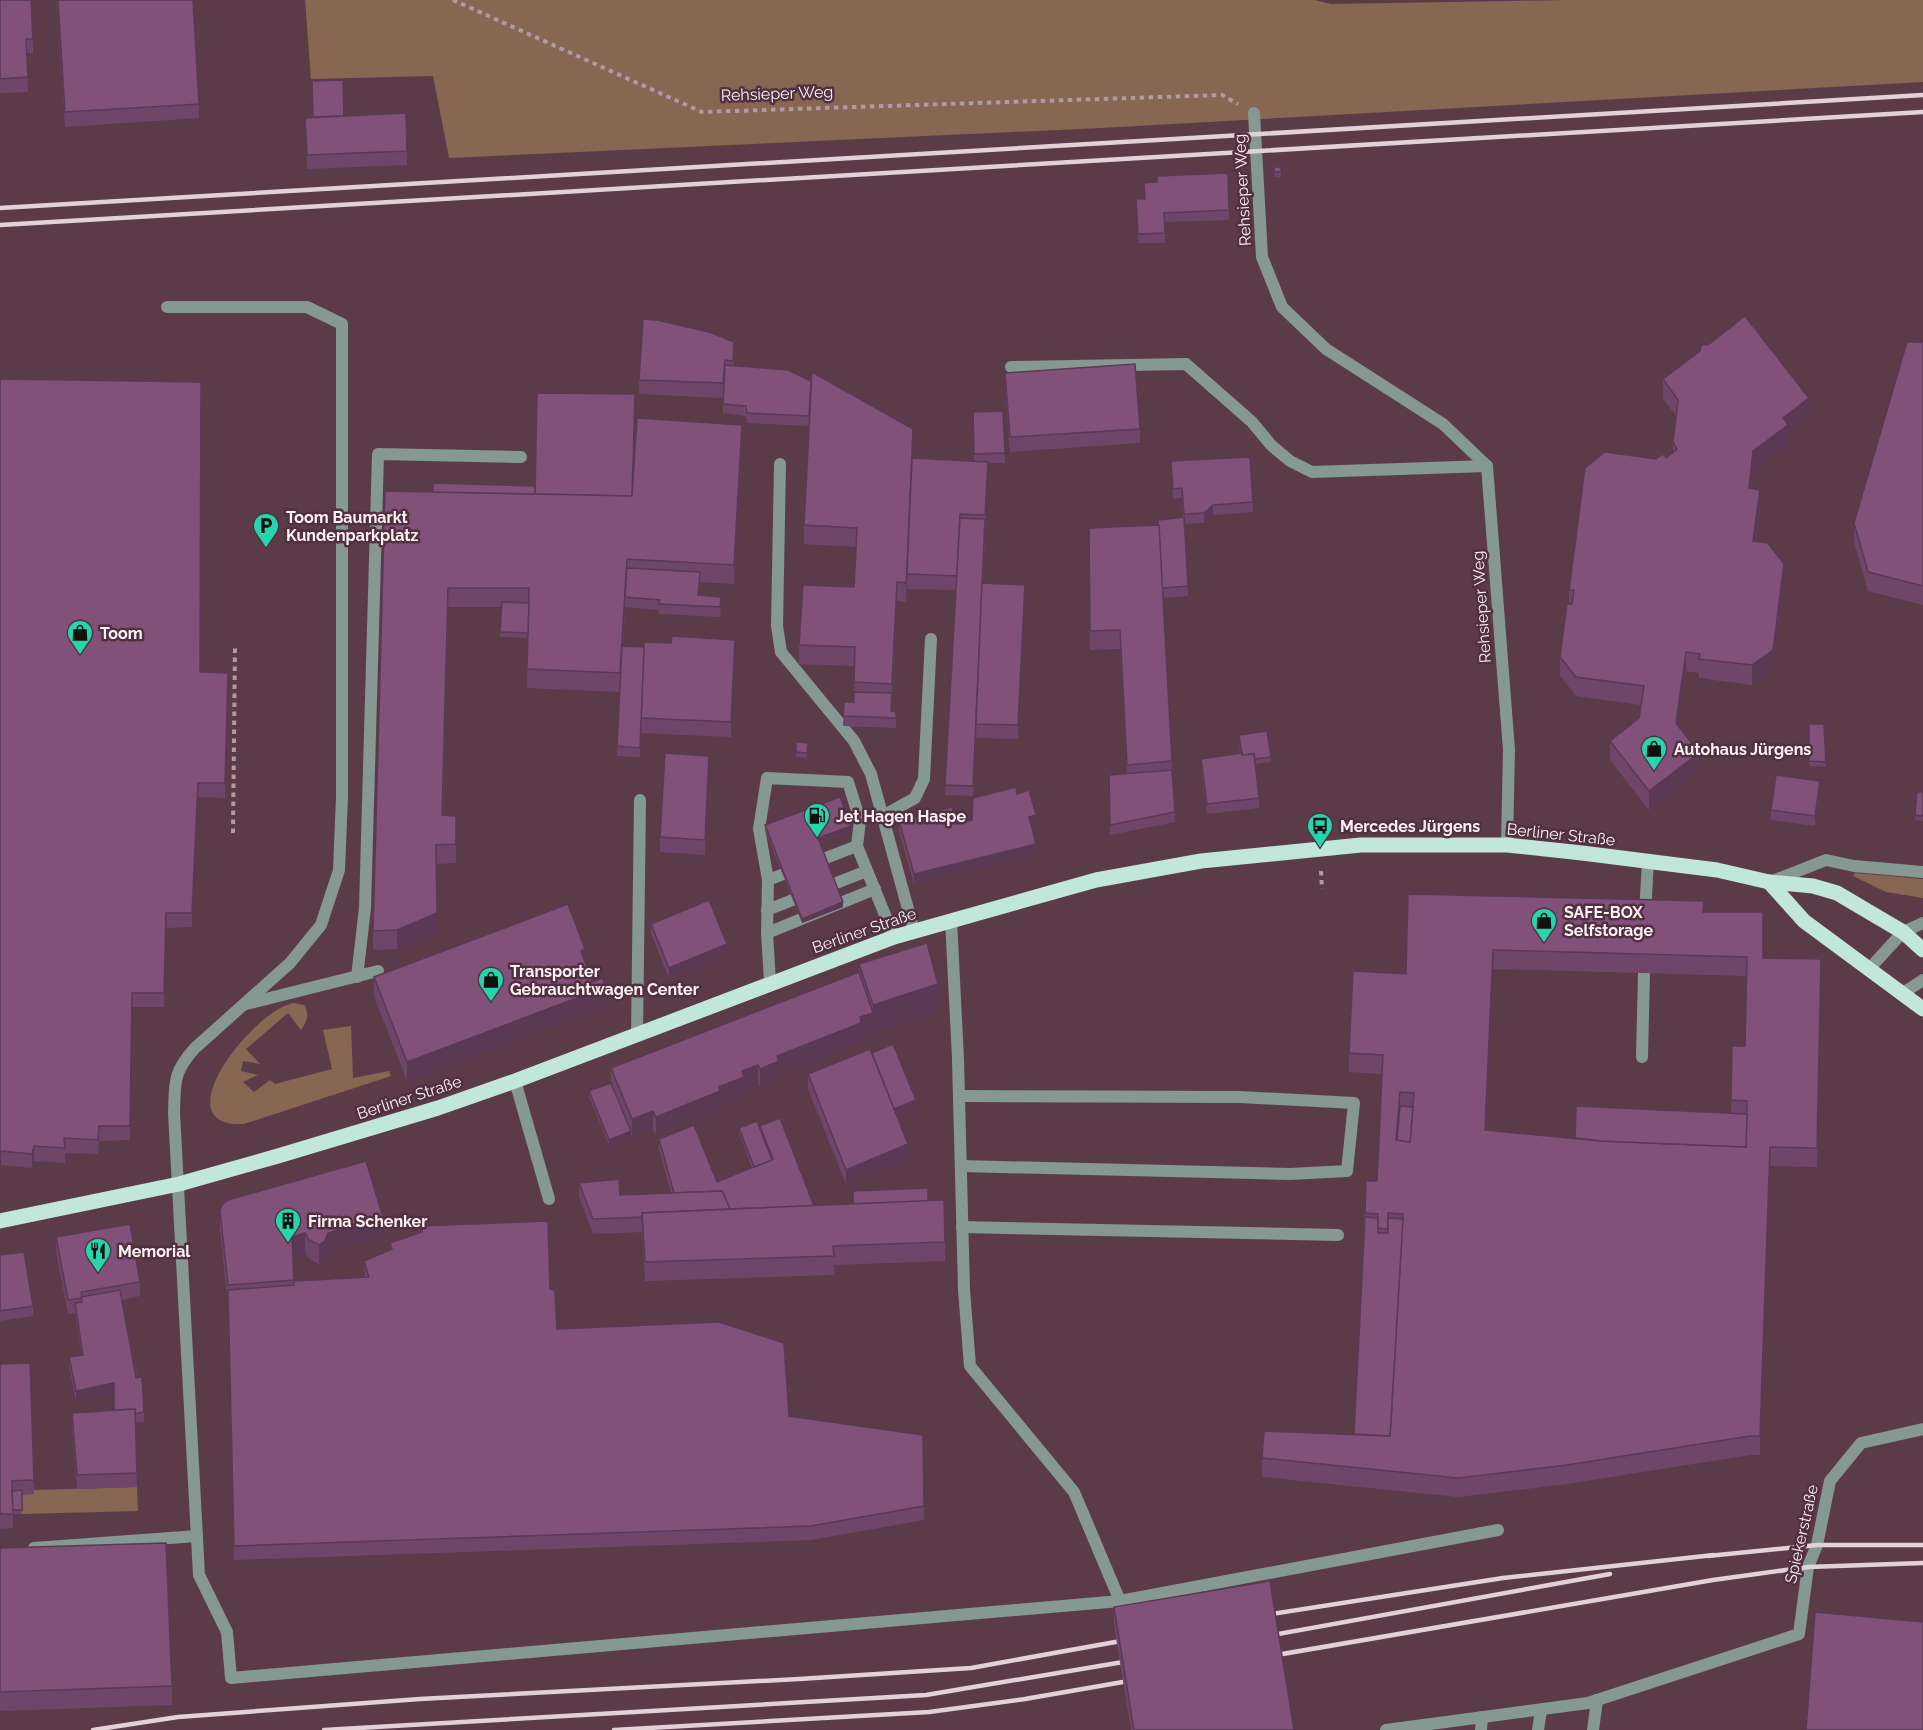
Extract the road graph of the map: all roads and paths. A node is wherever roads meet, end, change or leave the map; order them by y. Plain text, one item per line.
1 (453, 0) edge
2 (1254, 113) joint
3 (167, 307) dead end
4 (1011, 367) dead end
5 (521, 458) dead end
6 (780, 464) dead end
7 (1486, 466) junction
8 (931, 639) dead end
9 (235, 646) dead end
10 (226, 742) edge
11 (233, 742) junction
12 (640, 800) dead end
13 (883, 816) junction
14 (233, 833) dead end
15 (1507, 845) junction
16 (857, 846) junction
17 (1648, 861) junction
18 (867, 871) junction
19 (1923, 872) edge
20 (768, 880) junction
21 (1769, 882) junction
22 (875, 889) junction
23 (767, 910) junction
24 (1645, 918) edge
25 (951, 920) junction
26 (1923, 923) edge
27 (914, 931) junction
28 (1903, 932) junction
29 (767, 933) junction
30 (894, 937) junction
31 (1923, 950) edge
32 (1870, 968) junction
33 (378, 971) dead end
34 (1644, 973) edge
35 (357, 977) junction
36 (1923, 980) edge
37 (770, 982) junction
38 (1903, 993) junction
39 (245, 1005) junction
40 (1923, 1009) edge
41 (637, 1035) junction
42 (1642, 1057) dead end
43 (515, 1081) junction
44 (959, 1095) junction
45 (961, 1166) junction
46 (179, 1184) junction
47 (549, 1199) dead end
48 (0, 1221) edge
49 (962, 1227) junction
50 (1338, 1235) dead end
51 (1923, 1429) edge
52 (1498, 1530) dead end
53 (197, 1536) junction
54 (23, 1548) edge
55 (1120, 1601) junction
56 (1597, 1701) junction
57 (1541, 1710) junction
58 (1481, 1724) edge
59 (1428, 1727) edge
60 (1386, 1730) edge
61 (1538, 1730) edge
62 (1593, 1730) edge

1 - 2 path, Rehsieper Weg
2 - 7 street, Rehsieper Weg
3 - 39 street
4 - 7 street
5 - 35 street
6 - 13 street
7 - 15 street, Rehsieper Weg
8 - 13 street
9 - 11 path
10 - 11 path
11 - 14 path
12 - 41 street
13 - 27 street
15 - 17 main road, Berliner Straße
15 - 25 main road, Berliner Straße
16 - 18 street
16 - 20 street
16 - 20 street
17 - 21 main road, Berliner Straße
17 - 24 street
18 - 22 street
18 - 23 street
19 - 21 street
20 - 23 street
21 - 28 main road, Berliner Straße
21 - 32 main road
22 - 29 street
22 - 30 street
23 - 29 street
25 - 27 main road, Berliner Straße
25 - 44 street
26 - 28 street
27 - 30 main road, Berliner Straße
28 - 31 main road, Berliner Straße
28 - 32 street
29 - 37 street
30 - 37 main road, Berliner Straße
32 - 38 main road
33 - 35 street
34 - 42 street
35 - 39 street
36 - 38 street
37 - 41 main road, Berliner Straße
38 - 40 main road
39 - 46 street
41 - 43 main road, Berliner Straße
43 - 46 main road, Berliner Straße
43 - 47 street
44 - 45 street
44 - 45 street
45 - 49 street
46 - 48 main road, Berliner Straße
46 - 53 street
49 - 50 street
49 - 55 street
51 - 56 street, Spiekerstraße
52 - 55 street
53 - 54 street
53 - 55 street
56 - 57 street
56 - 62 street
57 - 58 street
57 - 61 street
58 - 59 street
59 - 60 street

